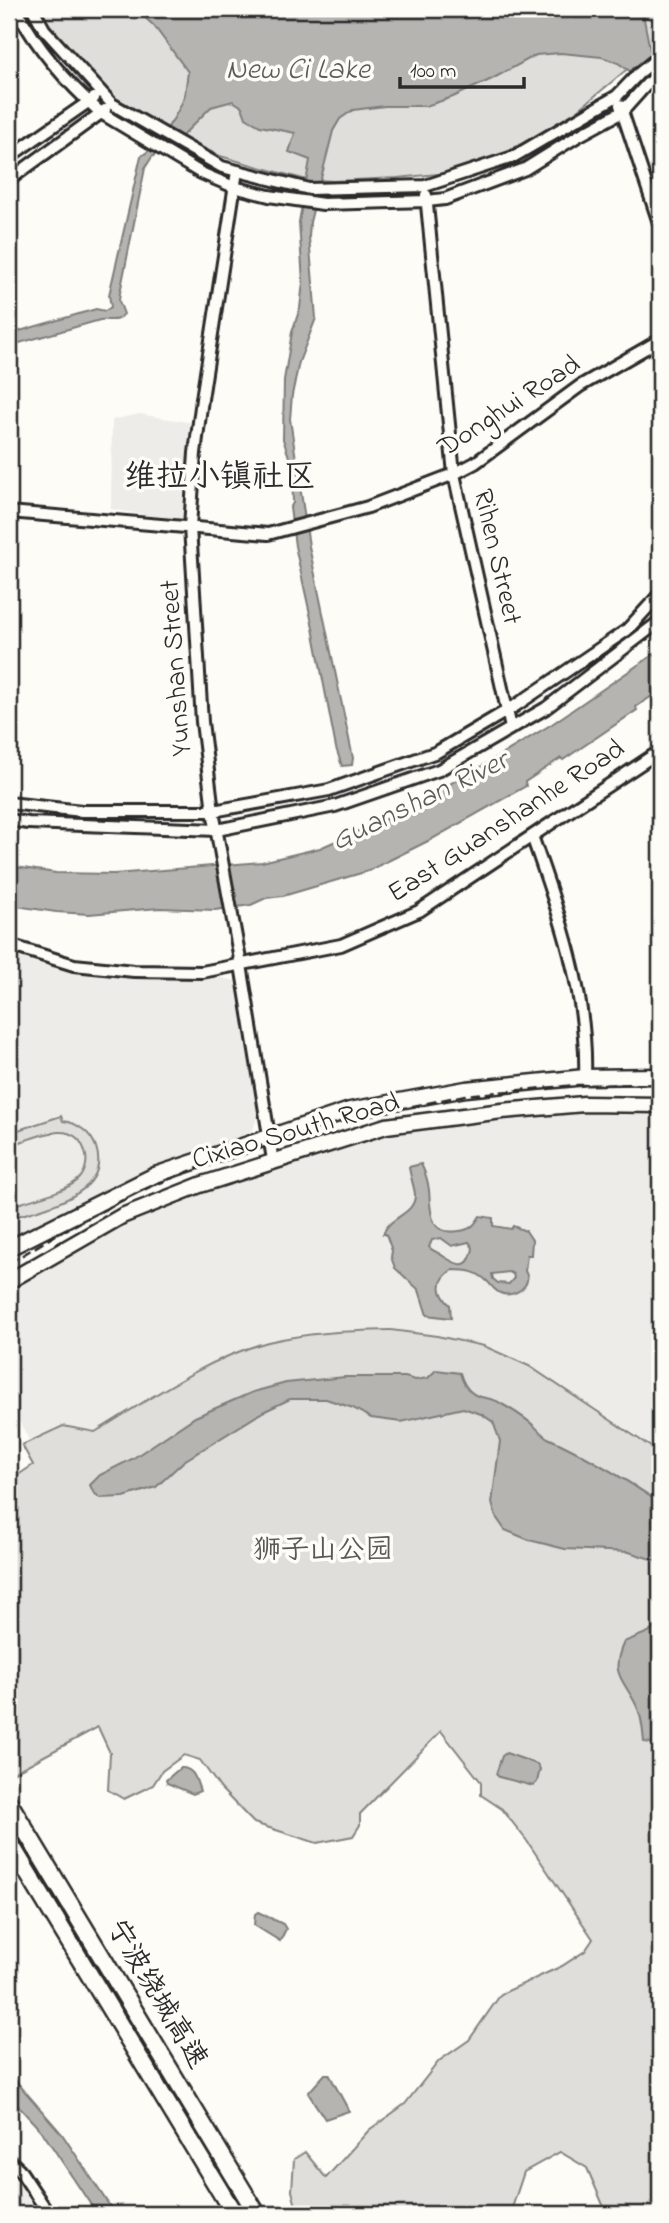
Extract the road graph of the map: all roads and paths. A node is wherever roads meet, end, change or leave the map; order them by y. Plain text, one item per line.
1 (16, 9) edge
2 (33, 9) edge
3 (658, 57) edge
4 (660, 75) edge
5 (102, 93) junction
6 (617, 96) junction
7 (88, 102) junction
8 (112, 104) junction
9 (622, 112) junction
10 (101, 113) junction
11 (9, 157) edge
12 (237, 171) junction
13 (9, 180) edge
14 (425, 186) junction
15 (234, 187) junction
16 (427, 201) junction
17 (660, 226) edge
18 (660, 340) edge
19 (454, 474) junction
20 (9, 512) edge
21 (190, 527) junction
22 (660, 594) edge
23 (660, 621) edge
24 (507, 711) junction
25 (511, 728) junction
26 (660, 751) edge
27 (9, 803) edge
28 (213, 811) junction
29 (9, 820) edge
30 (217, 830) junction
31 (532, 836) junction
32 (9, 945) edge
33 (241, 965) junction
34 (660, 1076) edge
35 (585, 1077) junction
36 (660, 1105) edge
37 (269, 1137) junction
38 (272, 1160) junction
39 (9, 1248) edge
40 (9, 1281) edge
41 (9, 1803) edge
42 (9, 1842) edge
43 (9, 2160) edge
44 (49, 2214) edge
45 (234, 2214) edge
46 (257, 2214) edge

1 - 7 street
2 - 5 street
3 - 6 street
4 - 9 street
5 - 7 street
5 - 8 street
6 - 9 street
6 - 14 street
7 - 10 street
7 - 11 street
8 - 10 street
8 - 12 street
9 - 16 street
9 - 17 street
10 - 13 street
10 - 15 street
12 - 14 street
12 - 15 street, Yunshan Street
14 - 16 street, Rihen Street
15 - 16 street
15 - 21 street, Yunshan Street
16 - 19 street, Rihen Street
18 - 19 street, Donghui Road
19 - 21 street, Donghui Road
19 - 24 street, Rihen Street
20 - 21 street, Donghui Road
21 - 28 street, Yunshan Street
22 - 24 street
23 - 25 street
24 - 25 street, Rihen Street
24 - 28 street
25 - 30 street
26 - 31 street, East Guanshanhe Road
27 - 28 street
28 - 30 street, Yunshan Street
29 - 30 street
30 - 33 street, Yunshan Street
31 - 33 street, East Guanshanhe Road
31 - 35 street
32 - 33 street, East Guanshanhe Road
33 - 37 street, Yunshan Street
34 - 35 main road, Cixiao South Road
35 - 37 main road, Cixiao South Road
36 - 38 main road, Cixiao South Road
37 - 38 street, Yunshan Street
37 - 39 main road, Cixiao South Road
38 - 40 main road, Cixiao South Road
41 - 46 highway, 宁波绕城高速
42 - 45 highway, 宁波绕城高速
43 - 44 street

